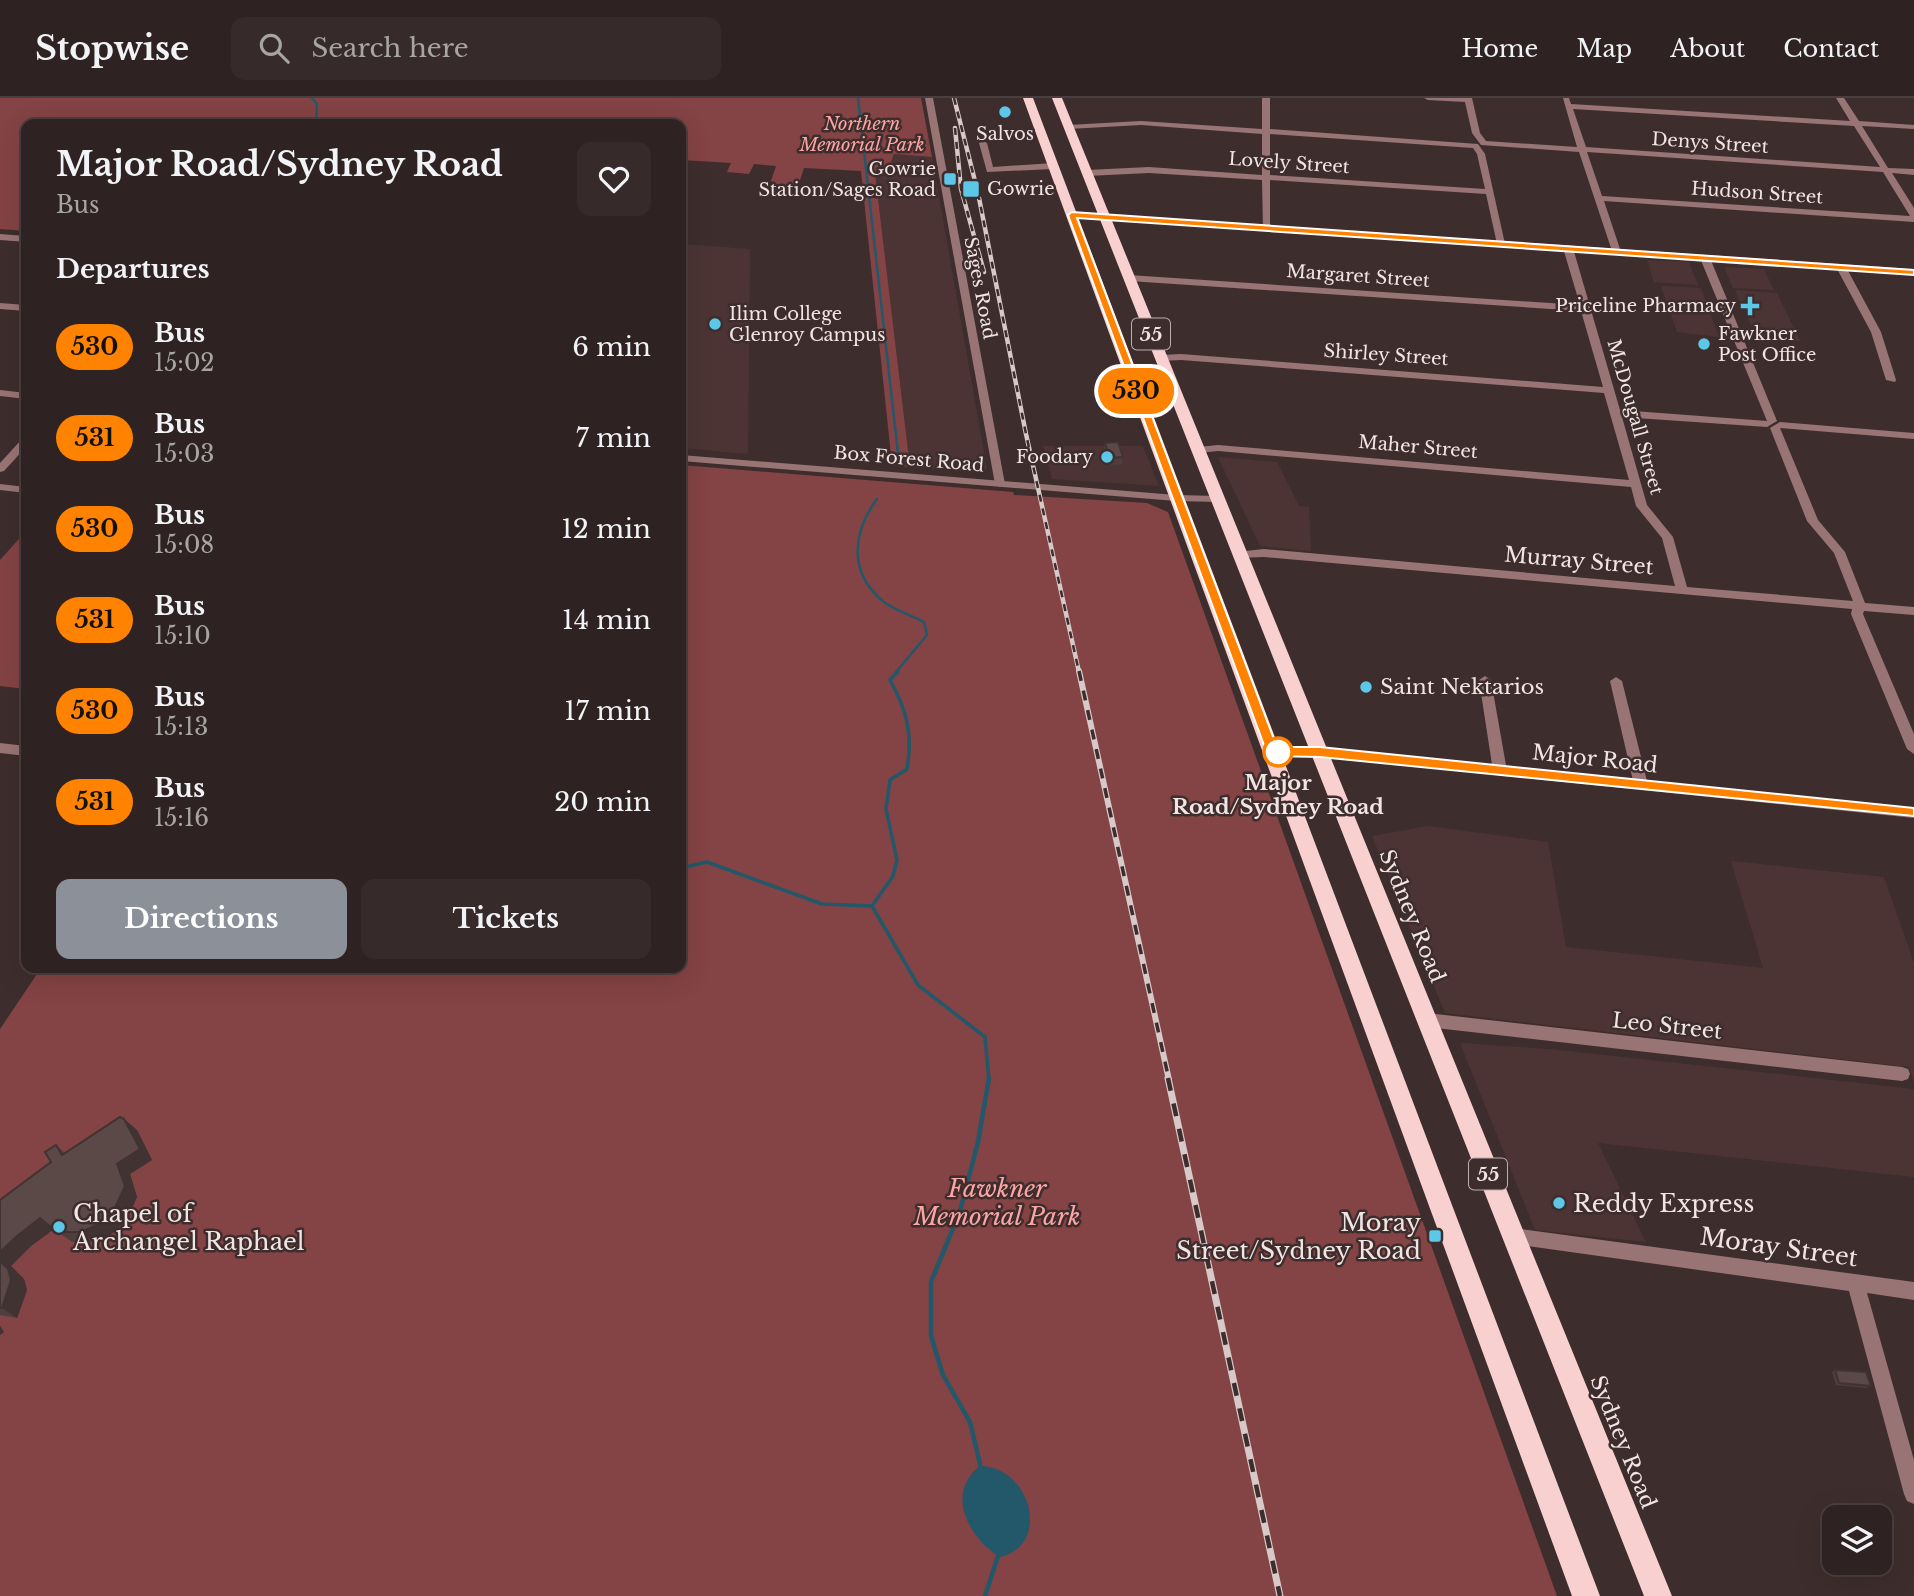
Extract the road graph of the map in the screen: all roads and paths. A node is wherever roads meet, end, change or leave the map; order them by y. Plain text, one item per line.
1 (929, 98) edge
2 (1028, 98) edge
3 (1057, 98) edge
4 (1266, 98) edge
5 (1429, 98) edge
6 (1840, 98) edge
7 (1468, 99) edge
8 (1567, 102) edge
9 (1856, 124) junction
10 (1068, 127) junction
11 (1914, 127) edge
12 (1266, 131) junction
13 (983, 143) dead end
14 (1479, 144) junction
15 (1582, 151) junction
16 (1053, 166) junction
17 (1885, 170) junction
18 (1914, 172) edge
19 (1087, 173) junction
20 (1266, 177) junction
21 (1489, 192) junction
22 (1598, 198) junction
23 (1072, 215) junction
24 (1104, 217) junction
25 (1914, 217) edge
26 (1266, 228) junction
27 (0, 237) edge
28 (21, 239) edge
29 (1501, 244) junction
30 (1568, 248) junction
31 (1616, 252) junction
32 (1705, 258) junction
33 (1841, 267) junction
34 (1914, 272) edge
35 (1129, 278) junction
36 (0, 306) edge
37 (21, 308) edge
38 (1585, 309) junction
39 (1161, 358) junction
40 (1891, 380) dead end
41 (1608, 390) junction
42 (0, 393) edge
43 (21, 395) edge
44 (1615, 413) junction
45 (1773, 425) junction
46 (1914, 436) edge
47 (21, 446) edge
48 (1198, 450) junction
49 (686, 458) edge
50 (0, 469) edge
51 (1000, 484) junction
52 (1636, 484) junction
53 (0, 487) edge
54 (21, 489) edge
55 (1176, 498) junction
56 (1218, 499) junction
57 (1240, 555) junction
58 (1682, 590) junction
59 (1857, 607) junction
60 (1914, 611) edge
61 (1485, 680) dead end
62 (1616, 681) dead end
63 (0, 748) edge
64 (1914, 749) edge
65 (21, 750) edge
66 (1272, 752) junction
67 (1320, 752) junction
68 (1500, 771) junction
69 (1641, 785) junction
70 (1914, 813) edge
71 (1427, 1020) junction
72 (1902, 1074) dead end
73 (1513, 1236) junction
74 (1855, 1282) junction
75 (1914, 1291) edge
76 (1914, 1494) edge
77 (1586, 1596) edge
78 (1658, 1596) edge

1 - 51 street, Sages Road
2 - 16 highway, 55
3 - 10 highway, Sydney Road / 55
4 - 12 street
5 - 7 street
6 - 9 street
7 - 14 street
8 - 9 street
8 - 15 street
9 - 11 street
9 - 17 street
10 - 12 street, Denys Street
10 - 19 highway, Sydney Road / 55
12 - 14 street, Denys Street
12 - 20 street
13 - 16 street
14 - 15 street, Denys Street
14 - 21 street
15 - 17 street, Denys Street
15 - 22 street
16 - 23 highway, 55
17 - 18 street, Denys Street
17 - 25 street
19 - 20 street, Lovely Street
19 - 24 highway, Sydney Road / 55
20 - 21 street, Lovely Street
20 - 26 street
21 - 29 street
22 - 25 street, Hudson Street
22 - 31 street
23 - 24 street
23 - 55 highway, 55
24 - 26 street
24 - 35 highway, Sydney Road / 55
26 - 29 street
27 - 28 street
29 - 30 street
30 - 31 street
30 - 38 street, McDougall Street
31 - 32 street
32 - 33 street
32 - 45 street
33 - 34 street
33 - 40 street
35 - 38 street, Margaret Street
35 - 39 highway, Sydney Road / 55
36 - 37 street
38 - 41 street, McDougall Street
39 - 41 street, Shirley Street
39 - 48 highway, Sydney Road / 55
41 - 44 street, McDougall Street
42 - 43 street
44 - 45 street
44 - 52 street, McDougall Street
45 - 46 street
45 - 59 street
47 - 50 street
48 - 52 street, Maher Street
48 - 56 highway, Sydney Road / 55
49 - 51 street, Box Forest Road
51 - 55 street, Box Forest Road
52 - 58 street, McDougall Street
53 - 54 street
55 - 56 street, Box Forest Road
55 - 66 highway, 55
56 - 57 highway, Sydney Road / 55
57 - 58 street, Murray Street
57 - 67 highway, Sydney Road / 55
58 - 59 street, Murray Street
59 - 60 street, Murray Street
59 - 64 street
61 - 68 street
62 - 69 street
63 - 65 street
66 - 67 street, Major Road
66 - 77 highway, 55
67 - 68 street, Major Road
67 - 71 highway, Sydney Road / 55
68 - 69 street, Major Road
69 - 70 street, Major Road
71 - 72 street, Leo Street
71 - 73 highway, Sydney Road / 55
73 - 74 street, Moray Street
73 - 78 highway, Sydney Road / 55
74 - 75 street, Moray Street
74 - 76 street

